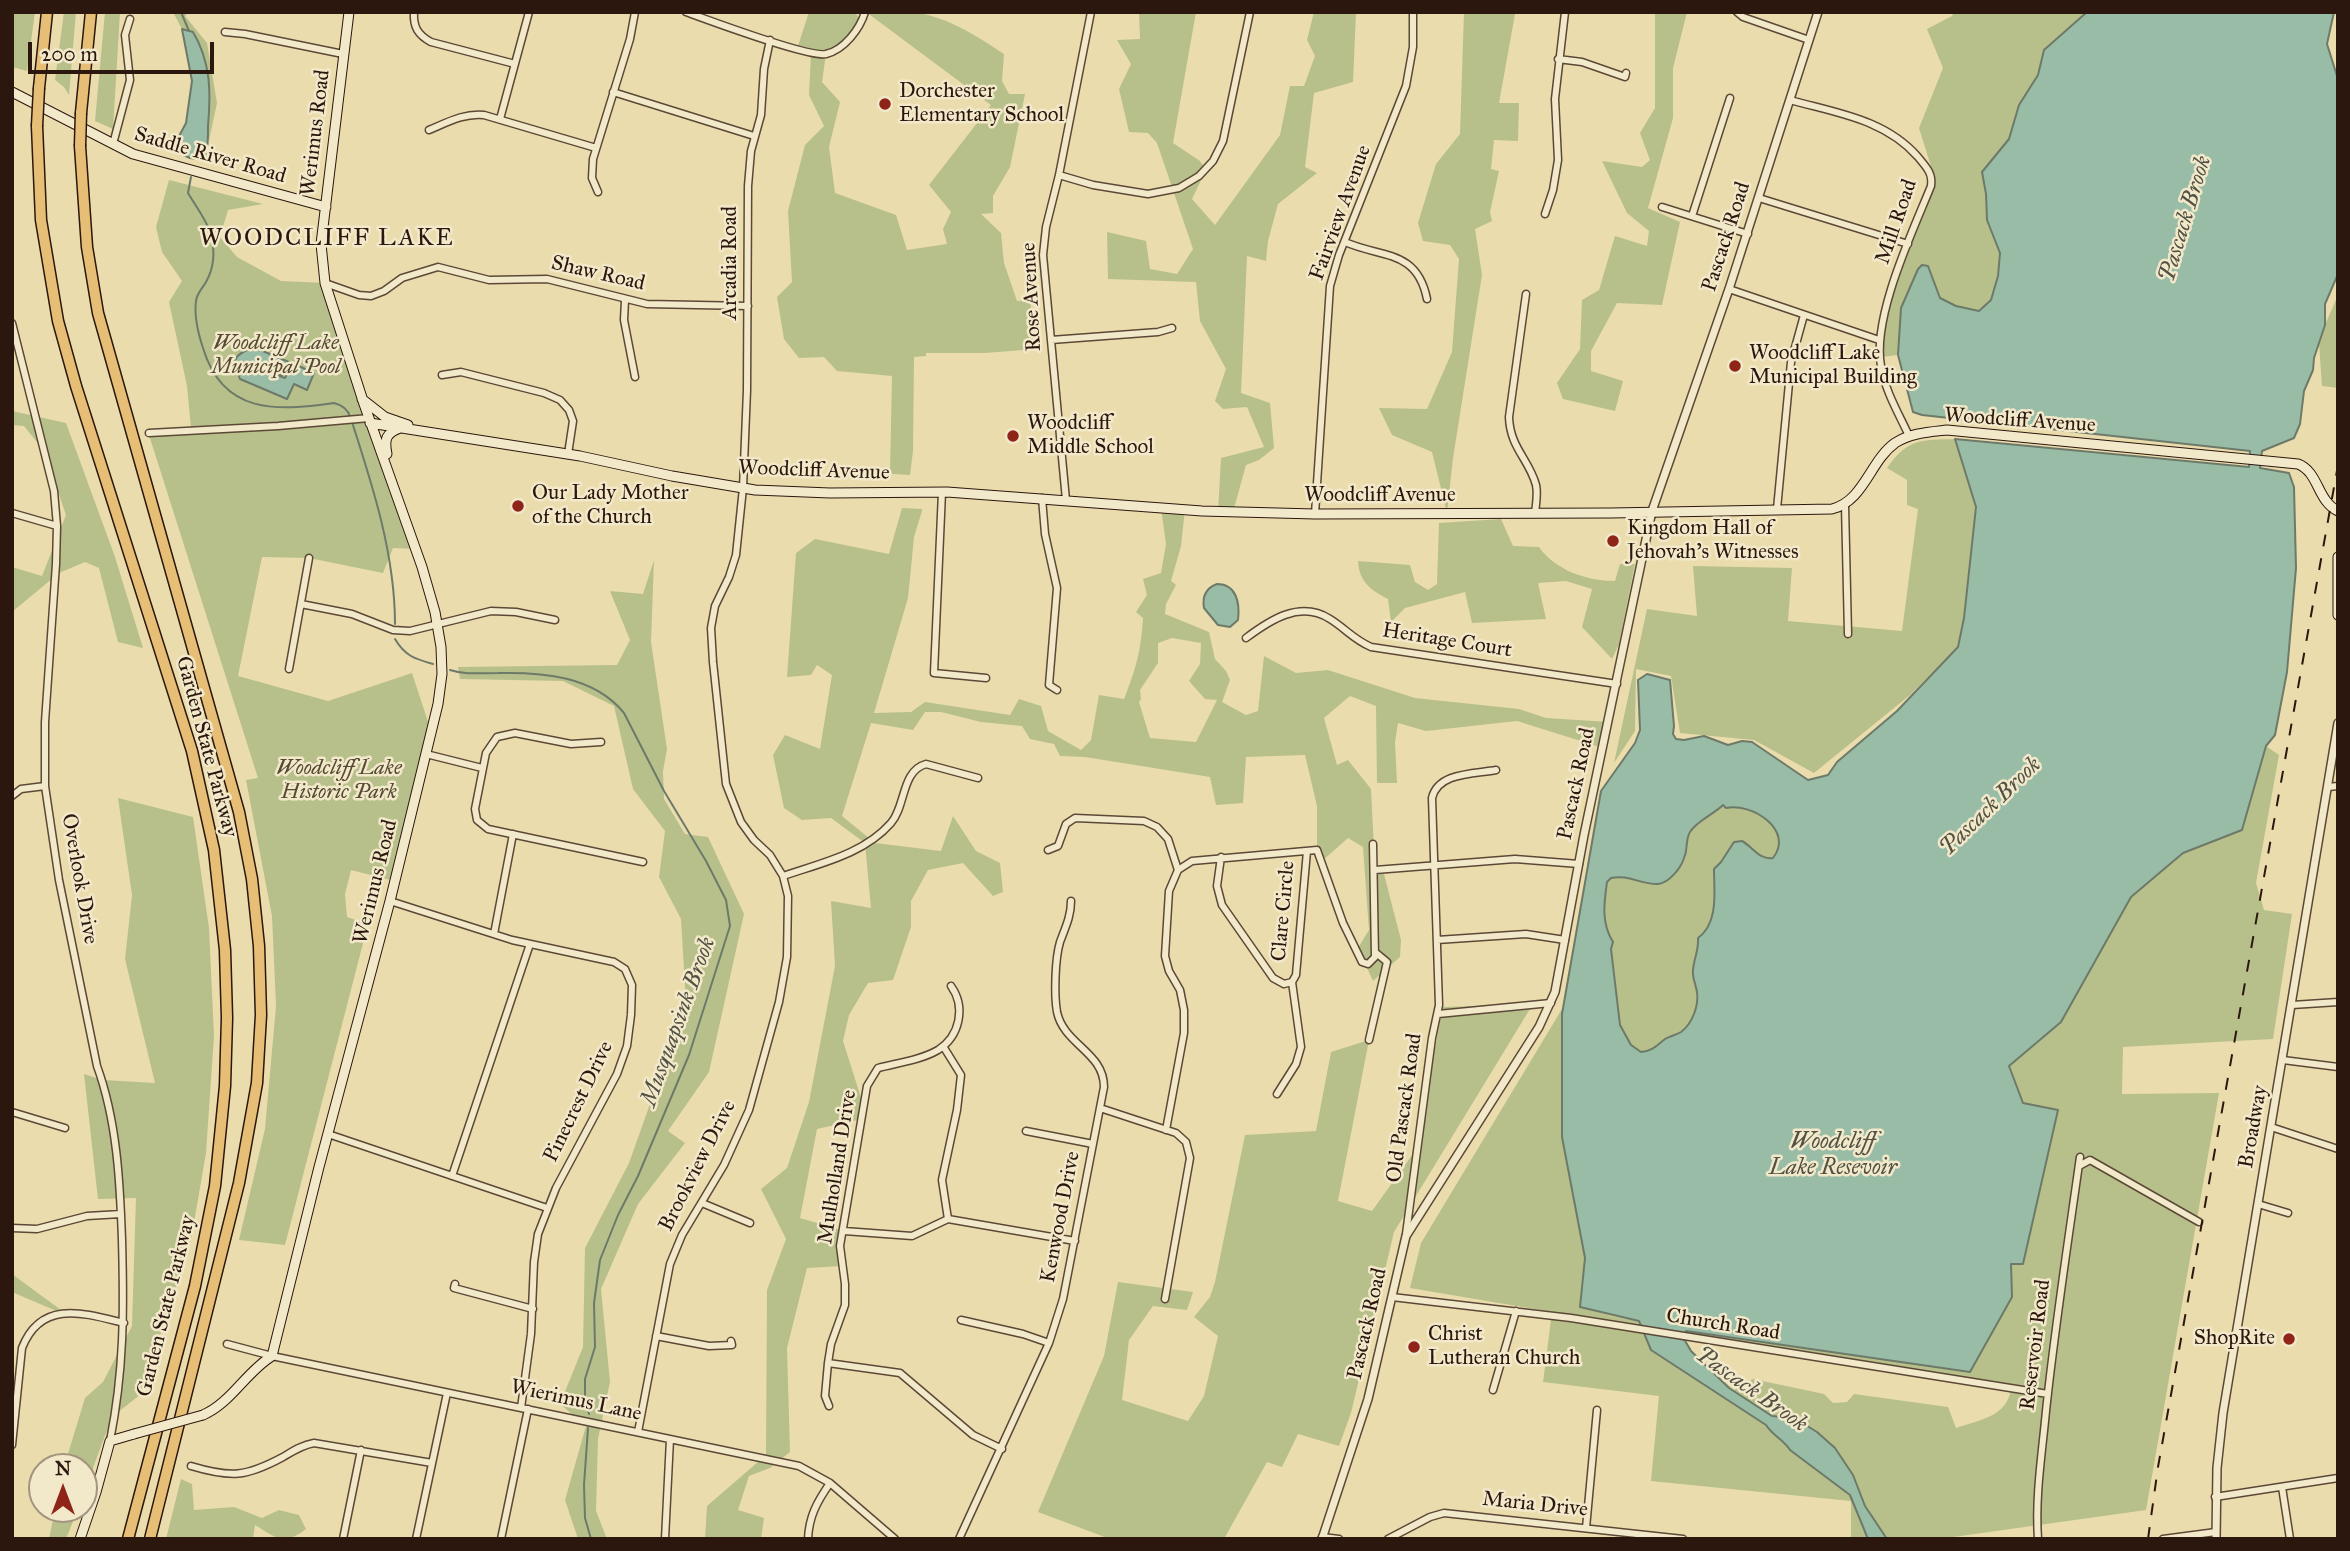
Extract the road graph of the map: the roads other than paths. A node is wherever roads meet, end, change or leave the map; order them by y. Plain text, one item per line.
1 (47, 12) edge
2 (91, 12) edge
3 (349, 12) edge
4 (414, 12) edge
5 (529, 12) edge
6 (635, 12) edge
7 (686, 12) edge
8 (865, 12) edge
9 (1091, 12) edge
10 (1250, 12) edge
11 (1413, 12) edge
12 (1565, 12) edge
13 (1737, 12) edge
14 (1818, 12) edge
15 (130, 19) dead end
16 (226, 32) dead end
17 (770, 40) junction
18 (1809, 40) junction
19 (343, 54) junction
20 (1558, 59) junction
21 (515, 64) junction
22 (1626, 74) dead end
23 (12, 92) edge
24 (613, 92) junction
25 (1730, 98) dead end
26 (1790, 100) junction
27 (500, 118) junction
28 (429, 130) dead end
29 (754, 135) junction
30 (113, 145) junction
31 (596, 148) junction
32 (1059, 175) junction
33 (598, 192) dead end
34 (1759, 198) junction
35 (326, 206) junction
36 (1661, 207) dead end
37 (1545, 214) dead end
38 (1692, 216) junction
39 (1748, 234) junction
40 (1345, 242) junction
41 (1908, 244) junction
42 (325, 283) junction
43 (1729, 289) junction
44 (1526, 294) dead end
45 (1427, 299) dead end
46 (625, 300) junction
47 (748, 306) junction
48 (1804, 315) junction
49 (12, 323) edge
50 (1172, 328) dead end
51 (1051, 340) junction
52 (1879, 340) junction
53 (12, 364) edge
54 (22, 366) junction
55 (442, 375) dead end
56 (635, 377) dead end
57 (362, 399) junction
58 (369, 421) junction
59 (400, 428) junction
60 (415, 430) junction
61 (149, 433) dead end
62 (1909, 436) junction
63 (568, 454) junction
64 (391, 476) junction
65 (743, 488) junction
66 (942, 492) junction
67 (1042, 498) junction
68 (1066, 500) junction
69 (1845, 505) junction
70 (1777, 509) junction
71 (2338, 510) edge
72 (1652, 511) junction
73 (12, 513) edge
74 (1535, 513) junction
75 (1315, 514) junction
76 (57, 526) junction
77 (2338, 557) edge
78 (309, 558) dead end
79 (301, 604) junction
80 (2338, 615) edge
81 (555, 620) dead end
82 (438, 624) junction
83 (1848, 635) dead end
84 (1246, 638) dead end
85 (289, 668) dead end
86 (986, 678) dead end
87 (1617, 684) junction
88 (1057, 690) dead end
89 (2338, 723) edge
90 (601, 742) dead end
91 (426, 754) junction
92 (482, 768) junction
93 (1496, 770) dead end
94 (978, 778) dead end
95 (45, 786) junction
96 (2338, 786) edge
97 (2328, 787) junction
98 (12, 796) edge
99 (513, 834) junction
100 (1373, 844) dead end
101 (1048, 850) dead end
102 (1307, 851) junction
103 (1221, 858) junction
104 (643, 862) dead end
105 (1579, 864) junction
106 (1435, 866) junction
107 (1178, 870) junction
108 (1374, 870) junction
109 (783, 876) junction
110 (390, 901) junction
111 (1071, 901) dead end
112 (494, 934) junction
113 (1437, 940) junction
114 (1565, 940) junction
115 (530, 944) junction
116 (1376, 952) junction
117 (1292, 982) junction
118 (951, 986) dead end
119 (2338, 1002) edge
120 (1551, 1003) junction
121 (2292, 1005) junction
122 (1438, 1014) junction
123 (1369, 1041) dead end
124 (943, 1046) junction
125 (2283, 1060) junction
126 (2338, 1067) edge
127 (1277, 1094) dead end
128 (1100, 1108) junction
129 (12, 1112) edge
130 (2271, 1127) junction
131 (65, 1128) dead end
132 (1166, 1130) junction
133 (1026, 1131) dead end
134 (328, 1134) junction
135 (1093, 1144) junction
136 (2338, 1149) edge
137 (2080, 1157) dead end
138 (2078, 1167) junction
139 (452, 1176) junction
140 (702, 1203) junction
141 (2258, 1204) junction
142 (547, 1208) junction
143 (2288, 1213) dead end
144 (121, 1214) junction
145 (948, 1219) junction
146 (2199, 1222) dead end
147 (750, 1223) dead end
148 (12, 1228) edge
149 (844, 1231) junction
150 (1406, 1236) junction
151 (1075, 1241) junction
152 (455, 1284) dead end
153 (1392, 1297) junction
154 (1164, 1299) dead end
155 (533, 1308) junction
156 (1516, 1311) junction
157 (961, 1320) dead end
158 (124, 1323) junction
159 (656, 1336) junction
160 (731, 1341) dead end
161 (1049, 1343) junction
162 (227, 1344) dead end
163 (272, 1356) junction
164 (828, 1363) junction
165 (1493, 1390) dead end
166 (447, 1392) junction
167 (2048, 1394) junction
168 (829, 1406) dead end
169 (524, 1408) junction
170 (1597, 1410) dead end
171 (638, 1432) junction
172 (670, 1439) junction
173 (110, 1441) junction
174 (12, 1446) edge
175 (1002, 1449) junction
176 (361, 1450) junction
177 (432, 1463) junction
178 (191, 1466) dead end
179 (2338, 1478) edge
180 (830, 1483) junction
181 (2282, 1487) junction
182 (2215, 1497) junction
183 (1586, 1528) junction
184 (2216, 1535) edge
185 (1322, 1538) edge
186 (1676, 1538) edge
187 (80, 1539) edge
188 (128, 1539) edge
189 (150, 1539) edge
190 (343, 1539) edge
191 (416, 1539) edge
192 (501, 1539) edge
193 (665, 1539) edge
194 (808, 1539) edge
195 (895, 1539) edge
196 (959, 1539) edge
197 (1339, 1539) edge
198 (1388, 1539) edge
199 (1683, 1539) edge
200 (2038, 1539) edge
201 (2164, 1539) edge
202 (2290, 1539) edge

1 - 188 highway, Garden State Parkway, bridge
2 - 189 highway, Garden State Parkway, bridge
3 - 19 main road, Werimus Road
4 - 21 street
5 - 21 street
6 - 24 street
7 - 17 street
8 - 17 street
9 - 32 street, Rose Avenue
10 - 32 street
11 - 40 street, Fairview Avenue
12 - 20 street
13 - 18 street
14 - 18 street, Pascack Road
15 - 30 street
16 - 19 street
17 - 29 street, Arcadia Road
18 - 26 street, Pascack Road
19 - 35 main road, Werimus Road
20 - 22 street
20 - 37 street
21 - 27 street
23 - 30 main road, Saddle River Road
24 - 29 street
24 - 31 street
25 - 38 street
26 - 34 street, Pascack Road
26 - 41 street, Mill Road
27 - 28 street
27 - 31 street
29 - 47 street, Arcadia Road
30 - 35 main road, Saddle River Road
31 - 33 street
32 - 51 street, Rose Avenue
34 - 39 street, Pascack Road
34 - 41 street
35 - 42 main road, Werimus Road
36 - 38 street
38 - 39 street
39 - 43 street, Pascack Road
40 - 45 street
40 - 75 street, Fairview Avenue
41 - 52 street, Mill Road
42 - 46 street, Shaw Road
42 - 57 main road, Werimus Road
43 - 48 street
43 - 72 street, Pascack Road
44 - 74 street
46 - 47 street, Shaw Road
46 - 56 street
47 - 65 street, Arcadia Road
48 - 52 street
48 - 70 street
49 - 54 street, Overlook Drive
50 - 51 street
51 - 68 street, Rose Avenue
52 - 62 street, Mill Road
53 - 54 street
54 - 76 street, Overlook Drive
55 - 63 street
57 - 58 main road, Werimus Road
57 - 60 main road
58 - 59 main road, Woodcliff Avenue
58 - 61 street
58 - 64 main road, Werimus Road
59 - 60 main road, Woodcliff Avenue
59 - 64 main road
60 - 63 main road, Woodcliff Avenue
62 - 69 main road, Woodcliff Avenue
62 - 71 main road, Woodcliff Avenue
63 - 65 main road, Woodcliff Avenue
64 - 82 main road, Werimus Road
65 - 66 main road, Woodcliff Avenue
65 - 109 street, Arcadia Road
66 - 67 main road, Woodcliff Avenue
66 - 86 street
67 - 68 main road, Woodcliff Avenue
67 - 88 street
68 - 75 main road, Woodcliff Avenue
69 - 70 main road, Woodcliff Avenue
69 - 83 street
70 - 72 main road, Woodcliff Avenue
72 - 74 main road, Woodcliff Avenue
72 - 87 street, Pascack Road
73 - 76 street
74 - 75 main road, Woodcliff Avenue
76 - 95 street, Overlook Drive
77 - 80 main road
78 - 79 street
79 - 82 street
79 - 85 street
81 - 82 street
82 - 91 main road, Werimus Road
84 - 87 street, Heritage Court
87 - 105 street, Pascack Road
89 - 97 street, Broadway
90 - 92 street
91 - 92 street
91 - 110 main road, Werimus Road
92 - 99 street
93 - 106 street
94 - 109 street
95 - 98 street
95 - 144 street, Overlook Drive
96 - 97 street
97 - 121 street, Broadway
99 - 104 street
99 - 112 street
100 - 108 street
101 - 107 street
102 - 103 street
102 - 116 street
102 - 117 street, Clare Circle
103 - 107 street
103 - 117 street, Clare Circle
105 - 106 street
105 - 114 street, Pascack Road
106 - 108 street
106 - 113 street
107 - 132 street
108 - 116 street
109 - 140 street, Brookview Drive
110 - 112 street, Pinecrest Drive
110 - 134 main road, Werimus Road
111 - 128 street, Kenwood Drive
112 - 115 street, Pinecrest Drive
113 - 114 street
113 - 122 street
114 - 120 street, Pascack Road
115 - 139 street
115 - 142 street, Pinecrest Drive
116 - 123 street
117 - 127 street
118 - 124 street
119 - 121 street
120 - 122 street, Old Pascack Road
120 - 150 street, Pascack Road
121 - 125 street, Broadway
122 - 150 street, Old Pascack Road
124 - 145 street
124 - 149 street, Mulholland Drive
125 - 126 street
125 - 130 street, Broadway
128 - 132 street
128 - 135 street, Kenwood Drive
129 - 131 street
130 - 136 street
130 - 141 street, Broadway
132 - 154 street
133 - 135 street
134 - 139 street
134 - 163 main road, Werimus Road
135 - 151 street, Kenwood Drive
137 - 138 street, Reservoir Road
138 - 146 street
138 - 167 street, Reservoir Road
139 - 142 street
140 - 147 street
140 - 159 street, Brookview Drive
141 - 143 street
141 - 182 street, Broadway
142 - 155 street, Pinecrest Drive
144 - 148 street
144 - 158 street, Overlook Drive
145 - 149 street
145 - 151 street
149 - 164 street, Mulholland Drive
150 - 153 street, Pascack Road
151 - 161 street, Kenwood Drive
152 - 155 street
153 - 156 street, Church Road
153 - 185 street, Pascack Road
155 - 169 street, Pinecrest Drive
156 - 165 street
156 - 167 street, Church Road
157 - 161 street
158 - 173 street, Overlook Drive
158 - 174 street
159 - 160 street
159 - 171 street, Brookview Drive
161 - 175 street, Kenwood Drive
162 - 163 street, Wierimus Lane
163 - 166 street, Wierimus Lane
163 - 173 main road, bridge
164 - 168 street, Mulholland Drive
164 - 175 street
166 - 169 street, Wierimus Lane
166 - 177 street
167 - 200 street, Reservoir Road
169 - 171 street, Wierimus Lane
169 - 192 street, Pinecrest Drive
170 - 183 street
171 - 172 street, Wierimus Lane
172 - 180 street, Wierimus Lane
172 - 193 street
173 - 187 main road
175 - 196 street, Kenwood Drive
176 - 177 street
176 - 178 street
176 - 190 street
177 - 191 street
179 - 181 street
180 - 194 street
180 - 195 street, Wierimus Lane
181 - 182 street
181 - 202 street
182 - 184 street, Broadway
183 - 186 street, Maria Drive
183 - 198 street, Maria Drive
184 - 201 street
185 - 197 street
186 - 199 street, Maria Drive

